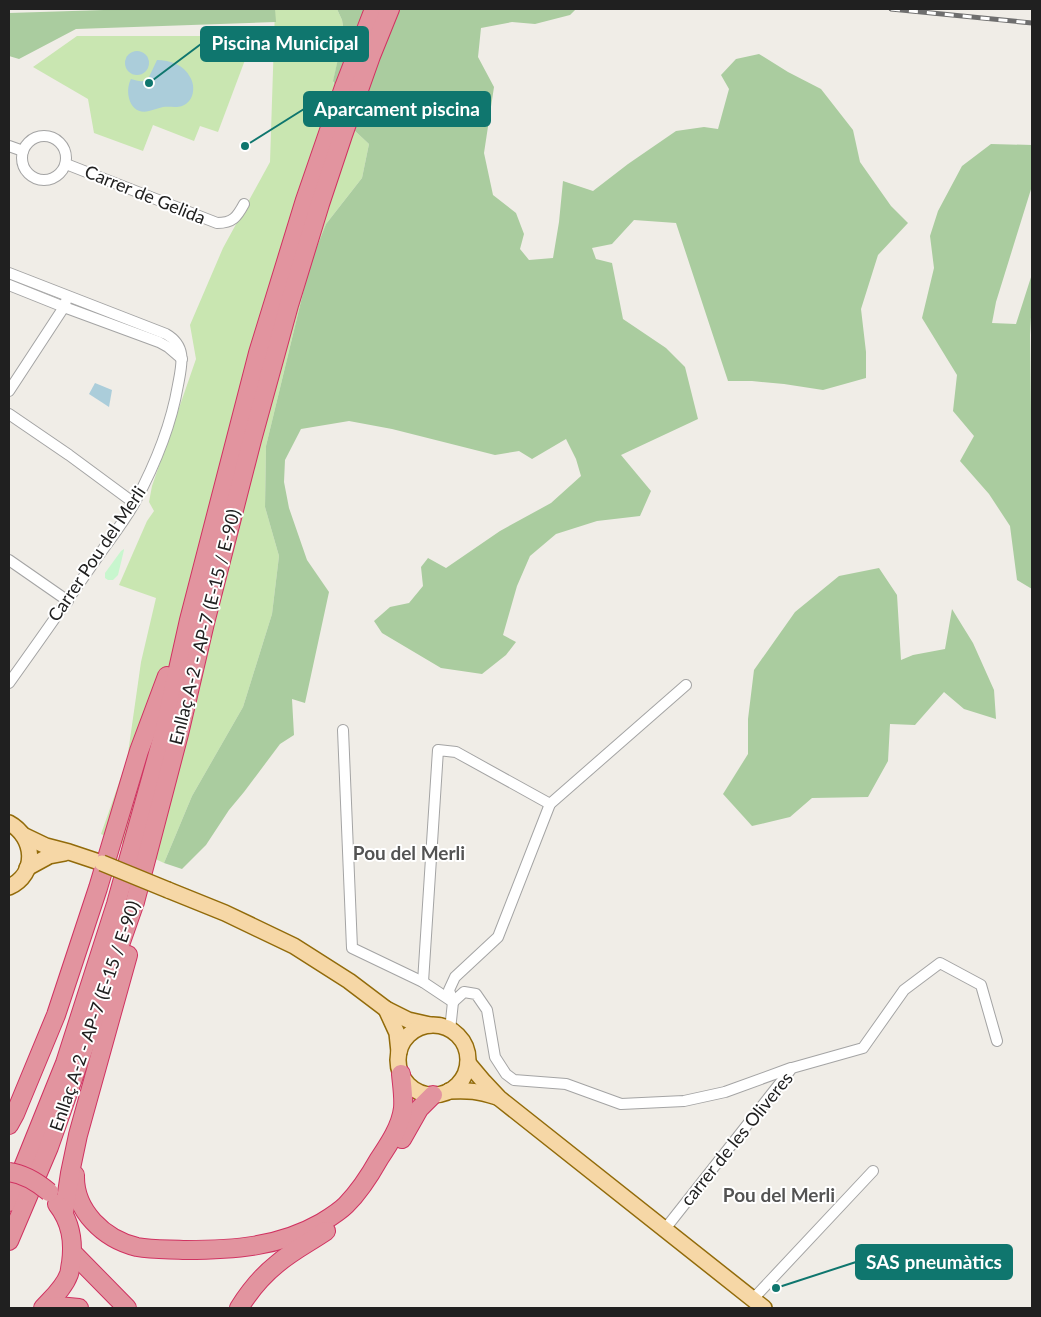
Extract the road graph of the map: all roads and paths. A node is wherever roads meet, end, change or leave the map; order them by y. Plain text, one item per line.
1 (374, 9) edge
2 (390, 9) edge
3 (336, 133) junction
4 (9, 146) edge
5 (23, 152) junction
6 (66, 164) junction
7 (244, 204) dead end
8 (9, 273) edge
9 (9, 285) edge
10 (67, 296) junction
11 (64, 307) junction
12 (182, 359) junction
13 (9, 391) edge
14 (9, 414) edge
15 (134, 503) junction
16 (9, 560) edge
17 (68, 601) junction
18 (197, 622) junction
19 (9, 683) edge
20 (686, 685) dead end
21 (343, 730) dead end
22 (550, 804) junction
23 (9, 823) edge
24 (23, 835) junction
25 (69, 852) junction
26 (27, 868) junction
27 (9, 887) edge
28 (423, 982) junction
29 (453, 1002) junction
30 (386, 1009) junction
31 (430, 1026) junction
32 (450, 1030) junction
33 (997, 1042) dead end
34 (399, 1052) junction
35 (468, 1063) junction
36 (792, 1068) junction
37 (31, 1074) junction
38 (401, 1074) junction
39 (441, 1093) junction
40 (499, 1098) junction
41 (9, 1114) edge
42 (9, 1125) edge
43 (78, 1135) junction
44 (872, 1171) dead end
45 (9, 1172) edge
46 (9, 1202) edge
47 (64, 1214) junction
48 (665, 1229) junction
49 (9, 1241) edge
50 (72, 1252) junction
51 (758, 1303) edge
52 (43, 1308) edge
53 (48, 1308) edge
54 (79, 1308) edge
55 (127, 1308) edge
56 (239, 1308) edge

1 - 3 highway, Enllaç A-2 - AP-7 (E-15 / E-90)
2 - 3 highway, Enllaç A-2 - AP-7 (E-15 / E-90)
3 - 18 highway, Enllaç A-2 - AP-7 (E-15 / E-90)
4 - 5 street
5 - 6 street
5 - 6 street
6 - 7 street, Carrer de Gelida
8 - 10 street
9 - 11 street
10 - 11 street
10 - 12 street
11 - 12 street
11 - 13 street
12 - 15 street, Carrer Pou del Merli
14 - 15 street
15 - 17 street, Carrer Pou del Merli
16 - 17 street
17 - 19 street, Carrer Pou del Merli
18 - 37 highway
18 - 43 highway
18 - 46 highway, Enllaç A-2 - AP-7 (E-15 / E-90)
18 - 49 highway, Enllaç A-2 - AP-7 (E-15 / E-90)
20 - 22 street
21 - 28 street
22 - 28 street
22 - 29 street
23 - 24 main road
24 - 25 main road
24 - 26 main road
25 - 26 main road
25 - 30 main road, bridge
26 - 27 main road
28 - 29 street
29 - 32 street
29 - 36 street
30 - 31 main road
30 - 34 main road
31 - 32 main road
31 - 34 main road
32 - 35 main road
33 - 36 street, carrer de les Oliveres
34 - 38 main road
35 - 39 main road
35 - 40 main road
36 - 48 street, carrer de les Oliveres
37 - 41 highway
37 - 42 highway
38 - 39 main road
38 - 43 highway
39 - 40 main road
39 - 56 highway
40 - 48 main road
43 - 47 highway
44 - 51 street
45 - 47 highway, bridge
47 - 50 highway
48 - 51 main road
50 - 52 highway
50 - 55 highway
53 - 54 highway

